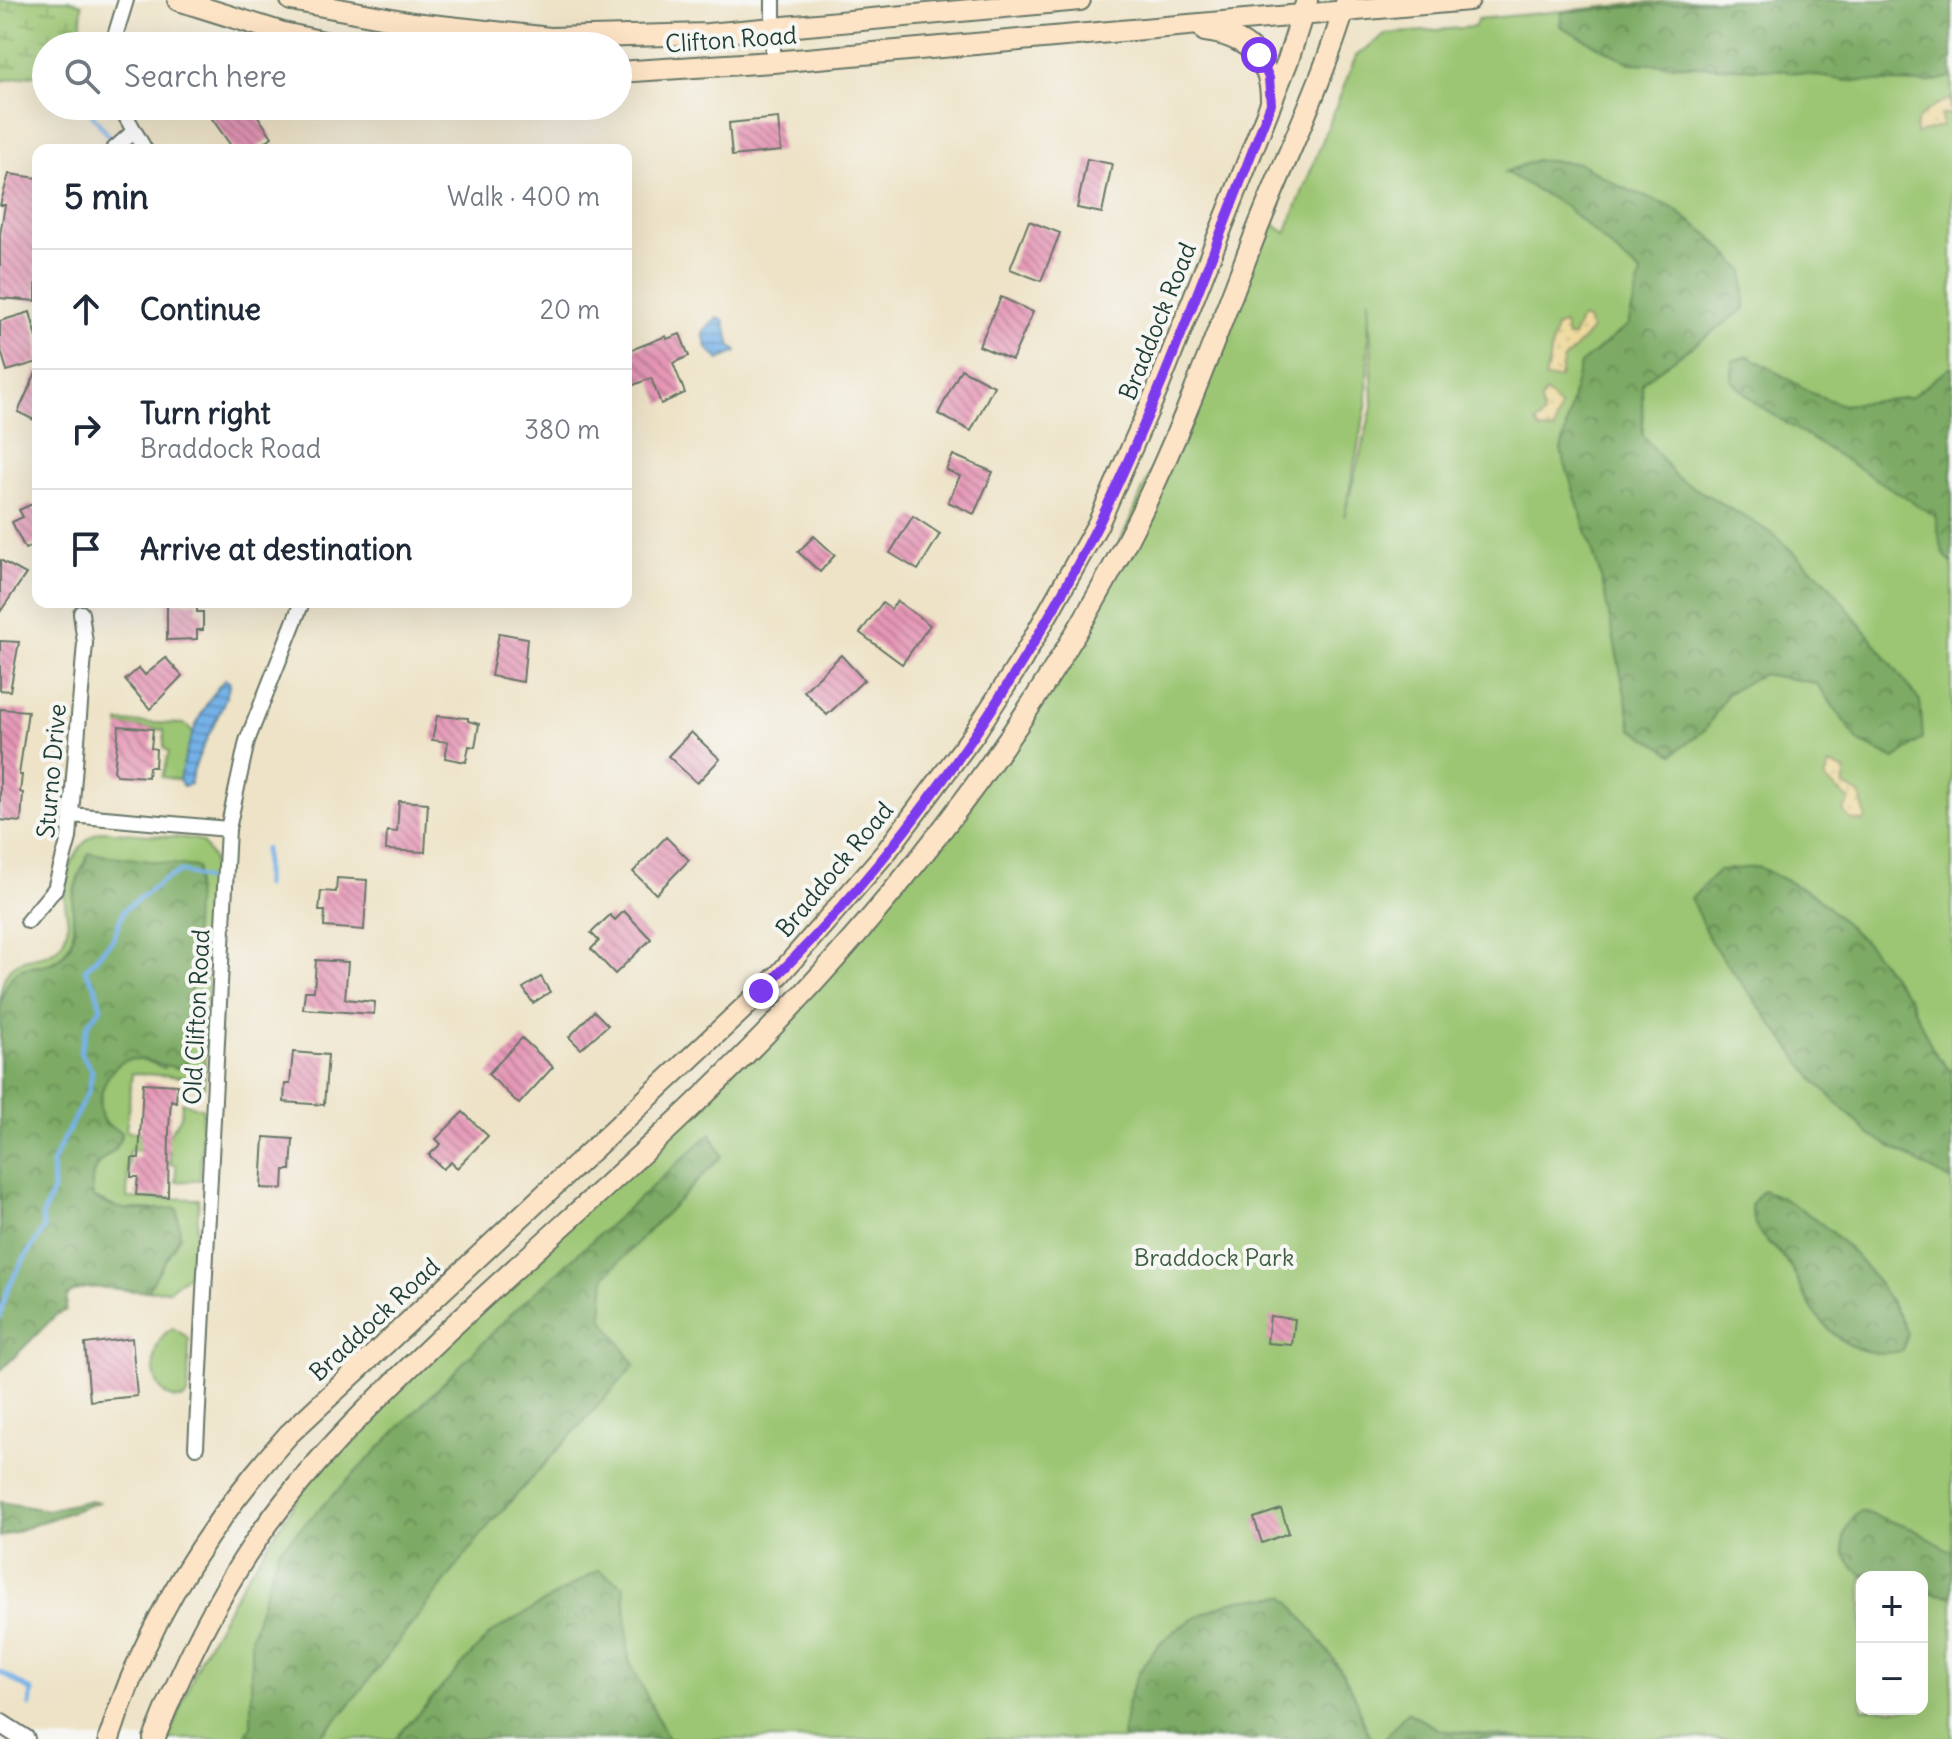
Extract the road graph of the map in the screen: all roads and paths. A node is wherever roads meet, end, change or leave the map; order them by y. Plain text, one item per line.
1 (126, 0) edge
2 (178, 0) edge
3 (291, 0) edge
4 (773, 0) edge
5 (1080, 0) edge
6 (1469, 0) edge
7 (1346, 5) edge
8 (1305, 8) edge
9 (1174, 26) junction
10 (772, 27) junction
11 (116, 32) edge
12 (280, 32) edge
13 (495, 32) edge
14 (632, 36) edge
15 (773, 62) junction
16 (632, 71) edge
17 (1271, 104) junction
18 (126, 120) edge
19 (132, 133) junction
20 (120, 144) edge
21 (140, 144) edge
22 (300, 608) edge
23 (81, 613) dead end
24 (71, 815) junction
25 (228, 829) junction
26 (28, 921) dead end
27 (196, 1447) dead end
28 (0, 1723) edge
29 (25, 1739) edge
30 (109, 1739) edge
31 (154, 1739) edge

1 - 11 street
2 - 12 main road
3 - 13 main road, Clifton Road
4 - 10 street
5 - 10 main road, Clifton Road
6 - 7 main road, Clifton Road
7 - 8 main road, Clifton Road
7 - 31 main road
8 - 9 main road, Clifton Road
8 - 17 main road, Braddock Road
9 - 15 main road, Clifton Road
9 - 17 main road
10 - 14 main road, Clifton Road
10 - 15 street
15 - 16 main road, Clifton Road
17 - 30 main road, Braddock Road
18 - 19 street
19 - 20 street
19 - 21 street
22 - 25 street, Old Clifton Road
23 - 24 street, Sturno Drive
24 - 25 street
24 - 26 street, Sturno Drive
25 - 27 street, Old Clifton Road
28 - 29 street

